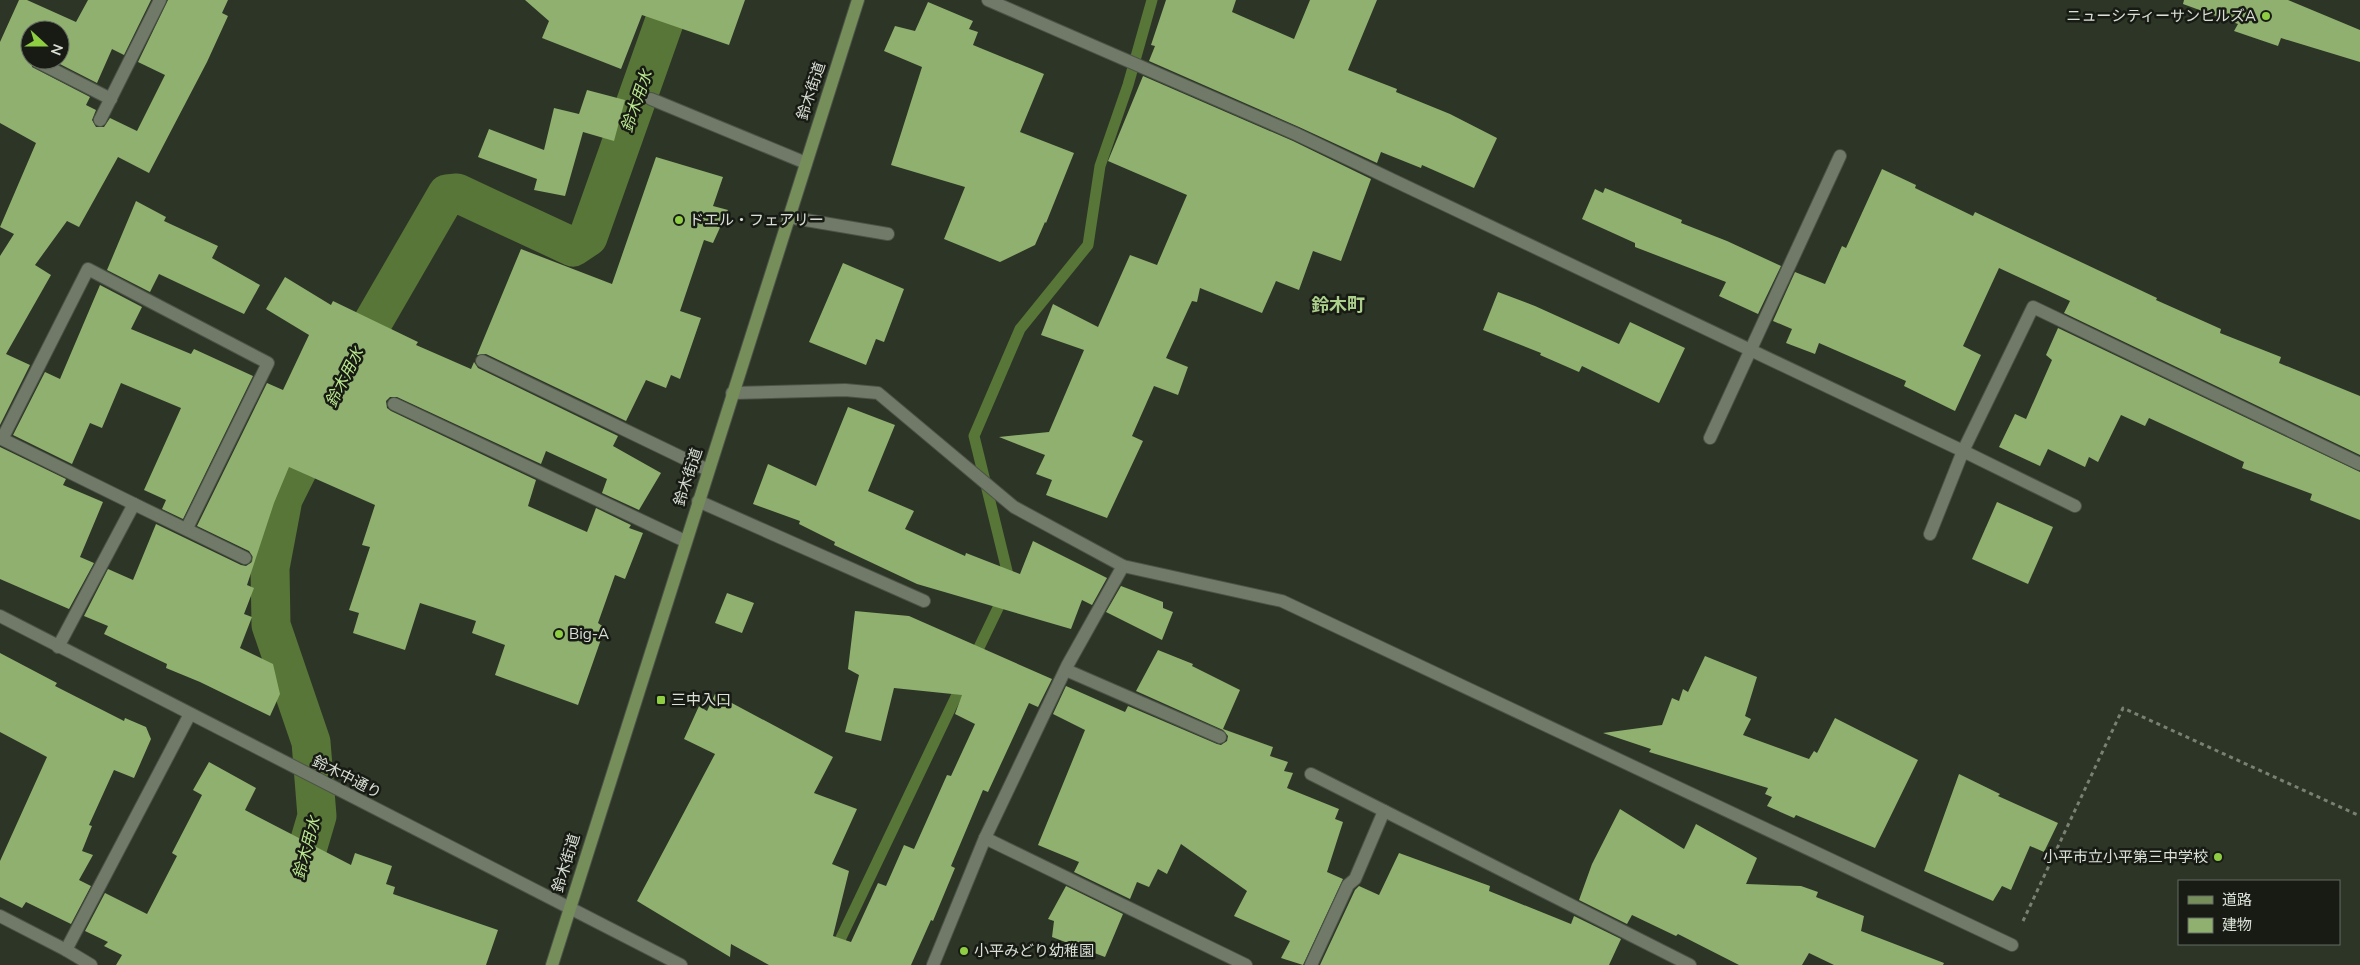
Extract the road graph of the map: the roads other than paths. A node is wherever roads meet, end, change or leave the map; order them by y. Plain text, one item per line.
1 (160, 0) edge
2 (858, 0) edge
3 (988, 0) edge
4 (54, 70) edge
5 (111, 99) junction
6 (651, 100) dead end
7 (100, 120) dead end
8 (1840, 156) dead end
9 (806, 163) junction
10 (788, 217) junction
11 (888, 234) dead end
12 (1750, 351) junction
13 (482, 361) dead end
14 (732, 393) junction
15 (394, 404) dead end
16 (1710, 438) dead end
17 (1, 439) edge
18 (1963, 451) junction
19 (2360, 464) edge
20 (708, 470) junction
21 (698, 501) junction
22 (134, 504) junction
23 (2075, 506) dead end
24 (187, 528) junction
25 (1930, 534) dead end
26 (685, 541) junction
27 (245, 558) dead end
28 (1123, 566) junction
29 (924, 601) dead end
30 (0, 616) edge
31 (58, 647) junction
32 (1066, 670) junction
33 (190, 714) junction
34 (1220, 737) dead end
35 (1311, 774) dead end
36 (1384, 811) junction
37 (985, 838) junction
38 (569, 908) junction
39 (0, 916) edge
40 (2012, 945) road end
41 (66, 950) junction
42 (92, 965) edge
43 (552, 965) edge
44 (681, 965) edge
45 (933, 965) edge
46 (1246, 965) edge
47 (1310, 965) edge
48 (1690, 965) edge

1 - 5 street
2 - 9 main road, 鈴木街道
3 - 12 street
4 - 5 street
5 - 7 street
6 - 9 street
8 - 12 street
9 - 10 main road, 鈴木街道
10 - 11 street
10 - 14 main road, 鈴木街道
12 - 16 street
12 - 18 street
13 - 20 street
14 - 20 main road, 鈴木街道
14 - 28 street
15 - 26 street
17 - 22 street
17 - 24 street
18 - 19 street
18 - 23 street
18 - 25 street
20 - 21 main road, 鈴木街道
21 - 26 main road, 鈴木街道
21 - 29 street
22 - 24 street
22 - 31 street
24 - 27 street
26 - 38 main road, 鈴木街道
28 - 32 street
28 - 40 street
30 - 31 street, 鈴木中通り
31 - 33 street, 鈴木中通り
32 - 34 street
32 - 37 street
33 - 38 street, 鈴木中通り
33 - 41 street
35 - 36 street
36 - 47 street
36 - 48 street
37 - 45 street
37 - 46 street
38 - 43 main road, 鈴木街道
38 - 44 street, 鈴木中通り
39 - 41 street
41 - 42 street

